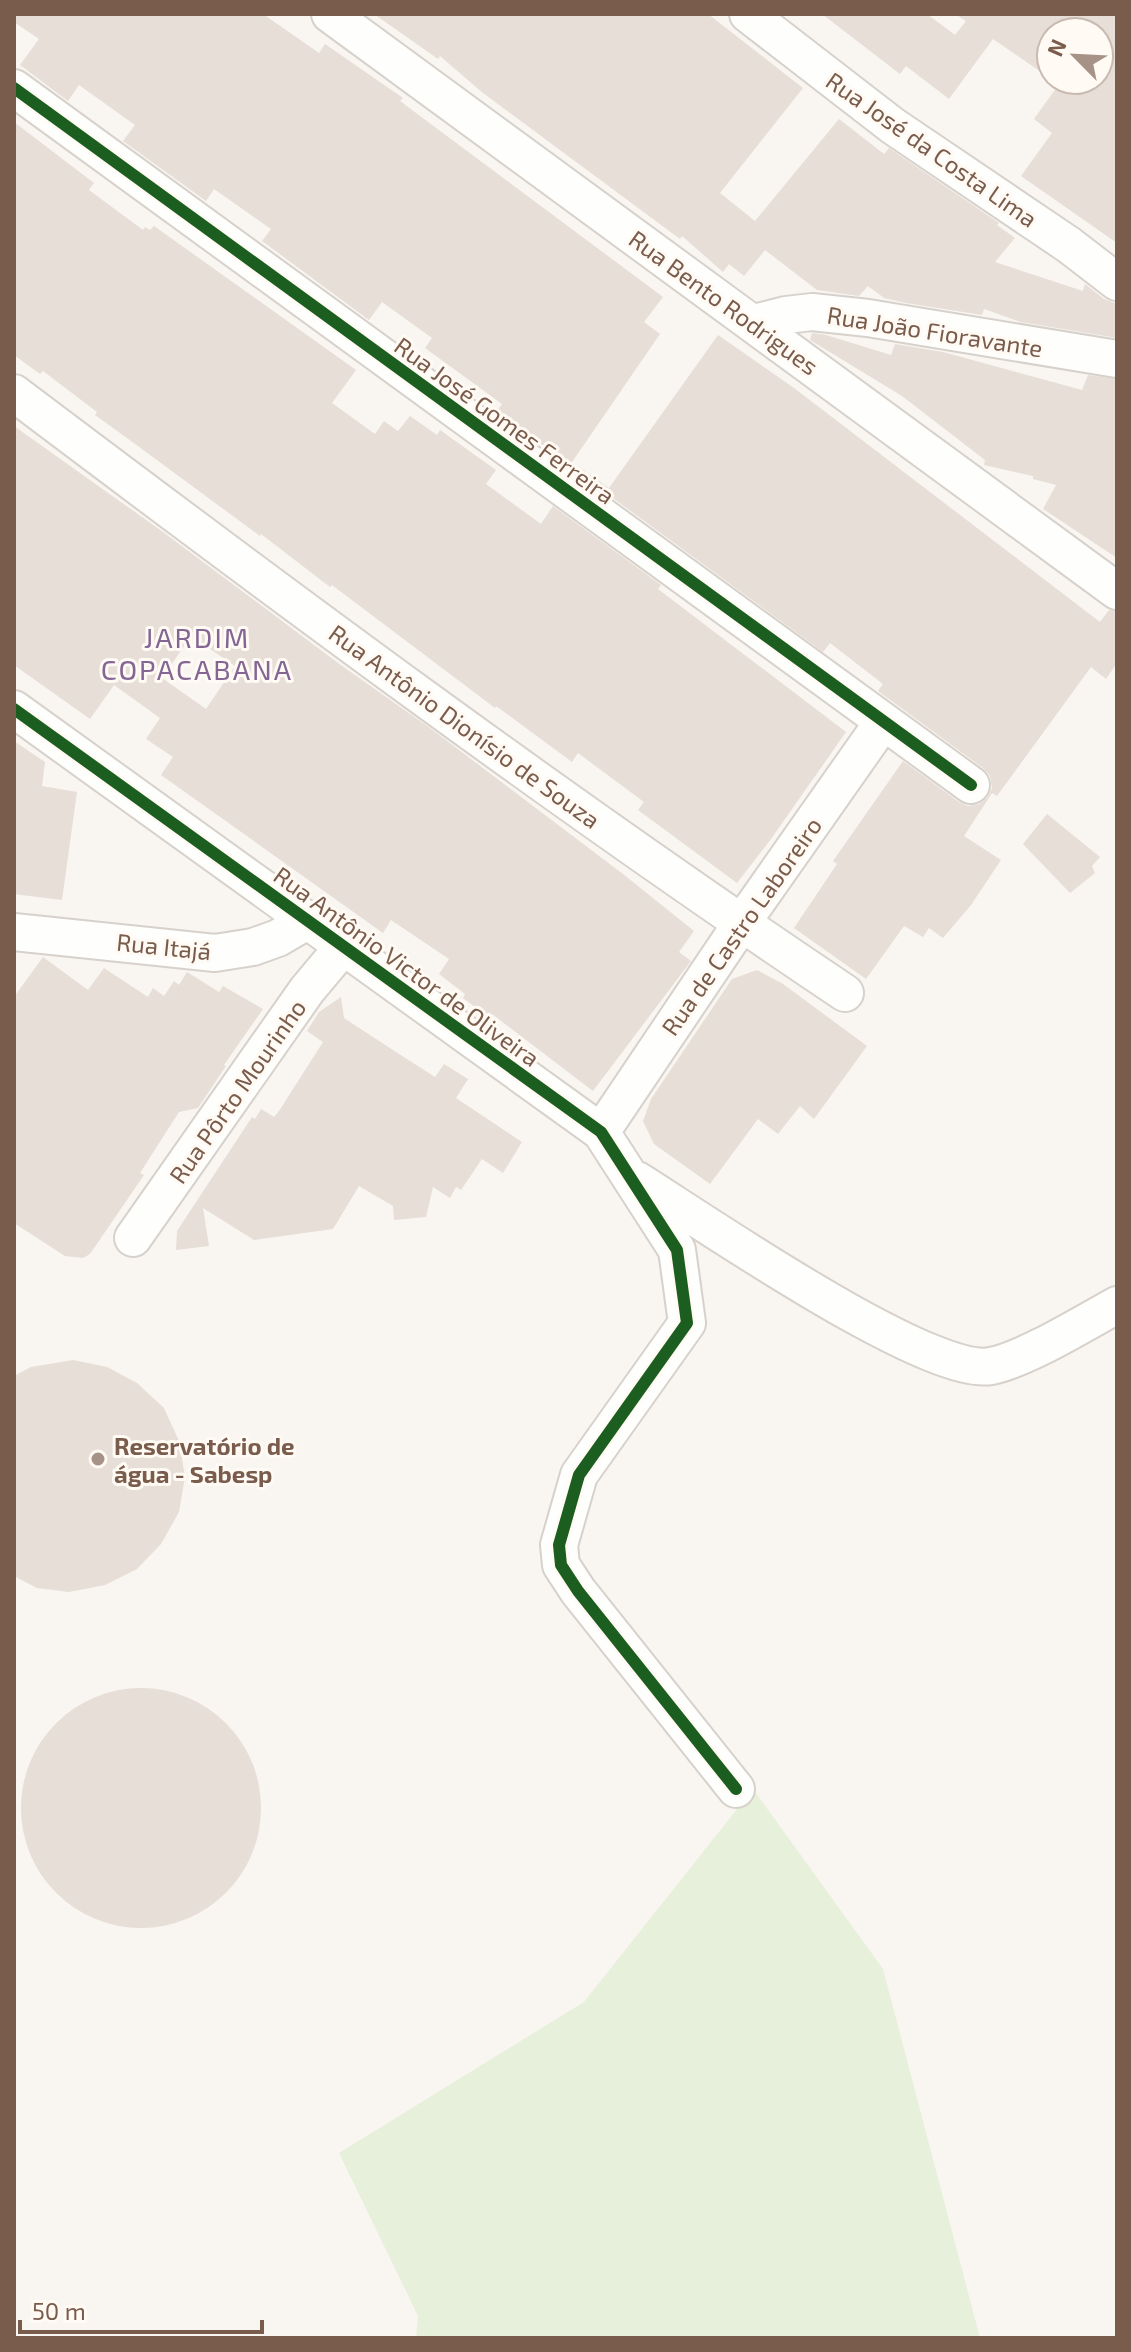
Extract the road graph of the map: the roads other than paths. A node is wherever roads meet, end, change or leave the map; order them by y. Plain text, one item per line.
1 (330, 14) edge
2 (748, 14) edge
3 (14, 88) edge
4 (1117, 282) edge
5 (754, 323) junction
6 (1117, 359) edge
7 (14, 393) edge
8 (1117, 591) edge
9 (14, 709) edge
10 (883, 722) junction
11 (971, 785) dead end
12 (307, 921) junction
13 (741, 924) junction
14 (14, 932) edge
15 (343, 947) junction
16 (845, 993) dead end
17 (601, 1132) junction
18 (629, 1174) junction
19 (133, 1238) dead end
20 (1117, 1305) edge
21 (736, 1789) dead end

1 - 5 street, Rua Bento Rodrigues
2 - 4 street, Rua José da Costa Lima
3 - 10 street, Rua José Gomes Ferreira
5 - 6 street, Rua João Fioravante
5 - 8 street, Rua Bento Rodrigues
7 - 13 street, Rua Antônio Dionísio de Souza
9 - 12 street, Rua Antônio Victor de Oliveira
10 - 11 street, Rua José Gomes Ferreira
10 - 13 street, Rua de Castro Laboreiro
12 - 14 street, Rua Itajá
12 - 15 street, Rua Antônio Victor de Oliveira
13 - 16 street, Rua Antônio Dionísio de Souza
13 - 17 street, Rua de Castro Laboreiro
15 - 17 street, Rua Antônio Victor de Oliveira
15 - 19 street, Rua Pôrto Mourinho
17 - 18 street, Rua Antônio Victor de Oliveira
18 - 20 street
18 - 21 street, Rua Antônio Victor de Oliveira

